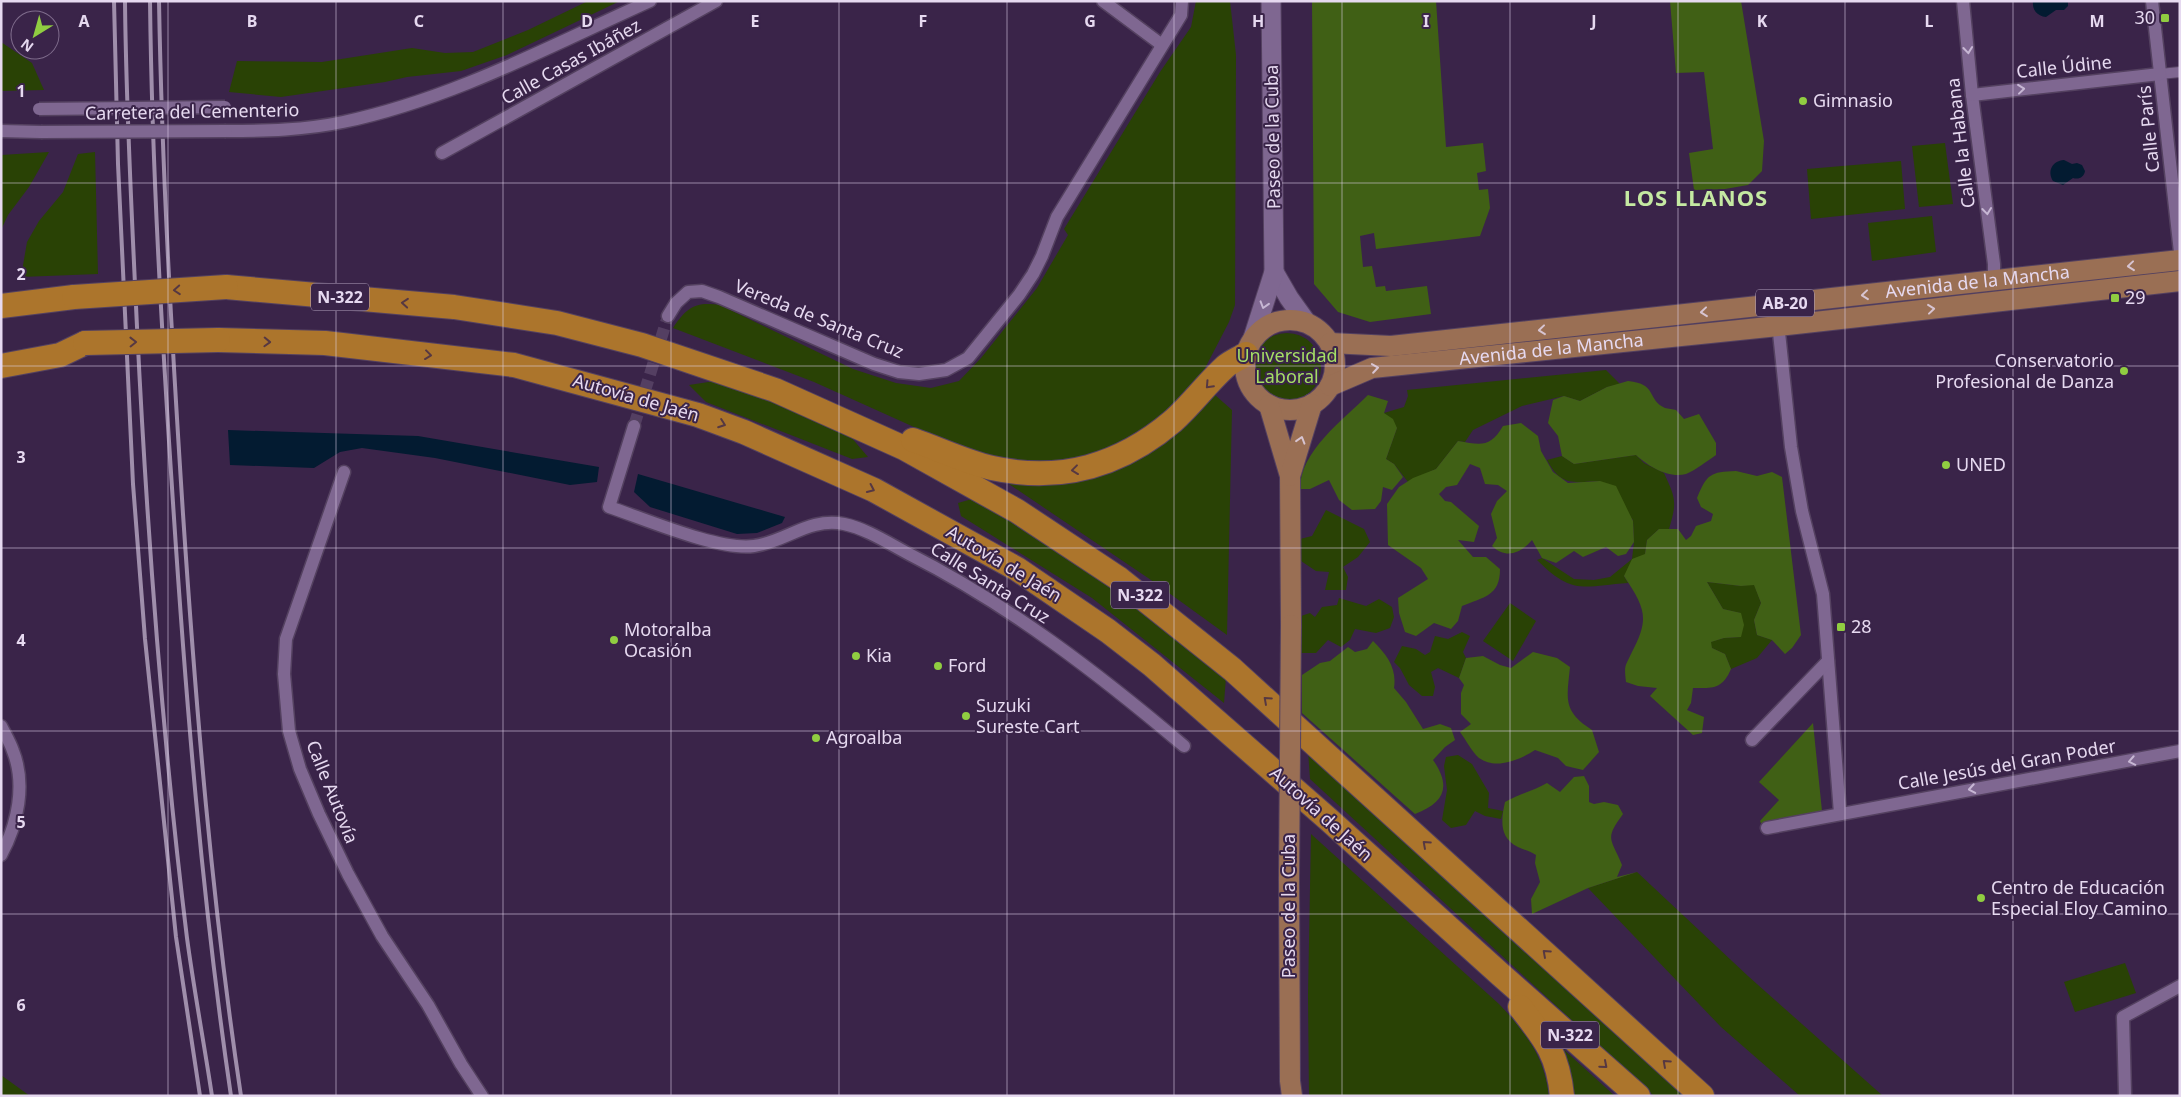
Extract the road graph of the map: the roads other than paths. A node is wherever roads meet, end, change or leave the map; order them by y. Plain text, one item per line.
1 (650, 1) edge
2 (716, 1) edge
3 (1103, 1) edge
4 (1182, 1) edge
5 (1271, 1) edge
6 (1963, 1) edge
7 (2152, 1) edge
8 (1162, 45) junction
9 (2180, 72) edge
10 (2160, 74) junction
11 (1972, 95) junction
12 (225, 108) dead end
13 (39, 109) dead end
14 (1, 131) edge
15 (442, 153) dead end
16 (2180, 252) edge
17 (2180, 260) edge
18 (1274, 272) junction
19 (1994, 281) junction
20 (2180, 281) edge
21 (1, 292) edge
22 (74, 297) junction
23 (1776, 304) junction
24 (1, 306) edge
25 (668, 316) tunnel mouth
26 (1307, 323) junction
27 (1778, 326) junction
28 (84, 343) junction
29 (1330, 343) junction
30 (1250, 346) junction
31 (1, 350) edge
32 (1, 366) edge
33 (1330, 386) junction
34 (775, 390) junction
35 (1312, 404) junction
36 (1269, 405) junction
37 (634, 426) tunnel mouth
38 (344, 472) dead end
39 (1290, 476) junction
40 (1828, 661) junction
41 (1, 726) edge
42 (1752, 740) dead end
43 (1184, 746) dead end
44 (2180, 752) edge
45 (1840, 813) junction
46 (1767, 828) dead end
47 (1, 855) edge
48 (1501, 975) junction
49 (2180, 986) edge
50 (2125, 1094) dead end
51 (482, 1096) edge
52 (1292, 1096) edge
53 (1562, 1096) edge
54 (1638, 1096) edge
55 (1702, 1096) edge

1 - 14 street, Carretera del Cementerio, bridge
2 - 15 street, Calle Casas Ibáñez
3 - 8 street
4 - 8 street, Vereda de Santa Cruz
5 - 18 main road, Paseo de la Cuba
6 -> 11 street, Calle la Habana
7 - 10 street, Calle París
8 - 25 street, Vereda de Santa Cruz
9 - 10 street
11 -> 10 street, Calle Údine
10 - 16 street, Calle París
11 -> 19 street, Calle la Habana
12 - 13 street, Carretera del Cementerio, bridge
17 -> 19 main road, Avenida de la Mancha / AB-20
18 - 26 main road
18 -> 30 main road
19 -> 23 main road, Avenida de la Mancha / AB-20
27 -> 20 main road, Avenida de la Mancha
21 - 22 highway
22 - 24 highway, N-322
34 -> 22 highway, N-322, bridge
23 - 27 street
23 -> 29 main road, Avenida de la Mancha / AB-20
26 - 29 main road
26 - 30 main road
33 -> 27 main road, Avenida de la Mancha
27 - 40 street
28 - 31 highway, N-322
28 - 32 highway
28 -> 48 highway, Autovía de Jaén / N-322, bridge
29 - 33 main road
30 -> 34 highway
30 - 36 main road
33 - 35 main road
55 -> 34 highway, N-322
35 - 36 main road
39 -> 35 main road, Paseo de la Cuba
36 - 39 main road, Paseo de la Cuba
37 - 43 street, Calle Santa Cruz
38 - 51 street, Calle Autovía
39 - 52 main road, Paseo de la Cuba, bridge
40 - 42 street
40 - 45 street
41 - 47 street
44 -> 45 street, Calle Jesús del Gran Poder
45 - 46 street, Calle Jesús del Gran Poder
48 - 53 highway
48 -> 54 highway, Autovía de Jaén / N-322
49 - 50 street

